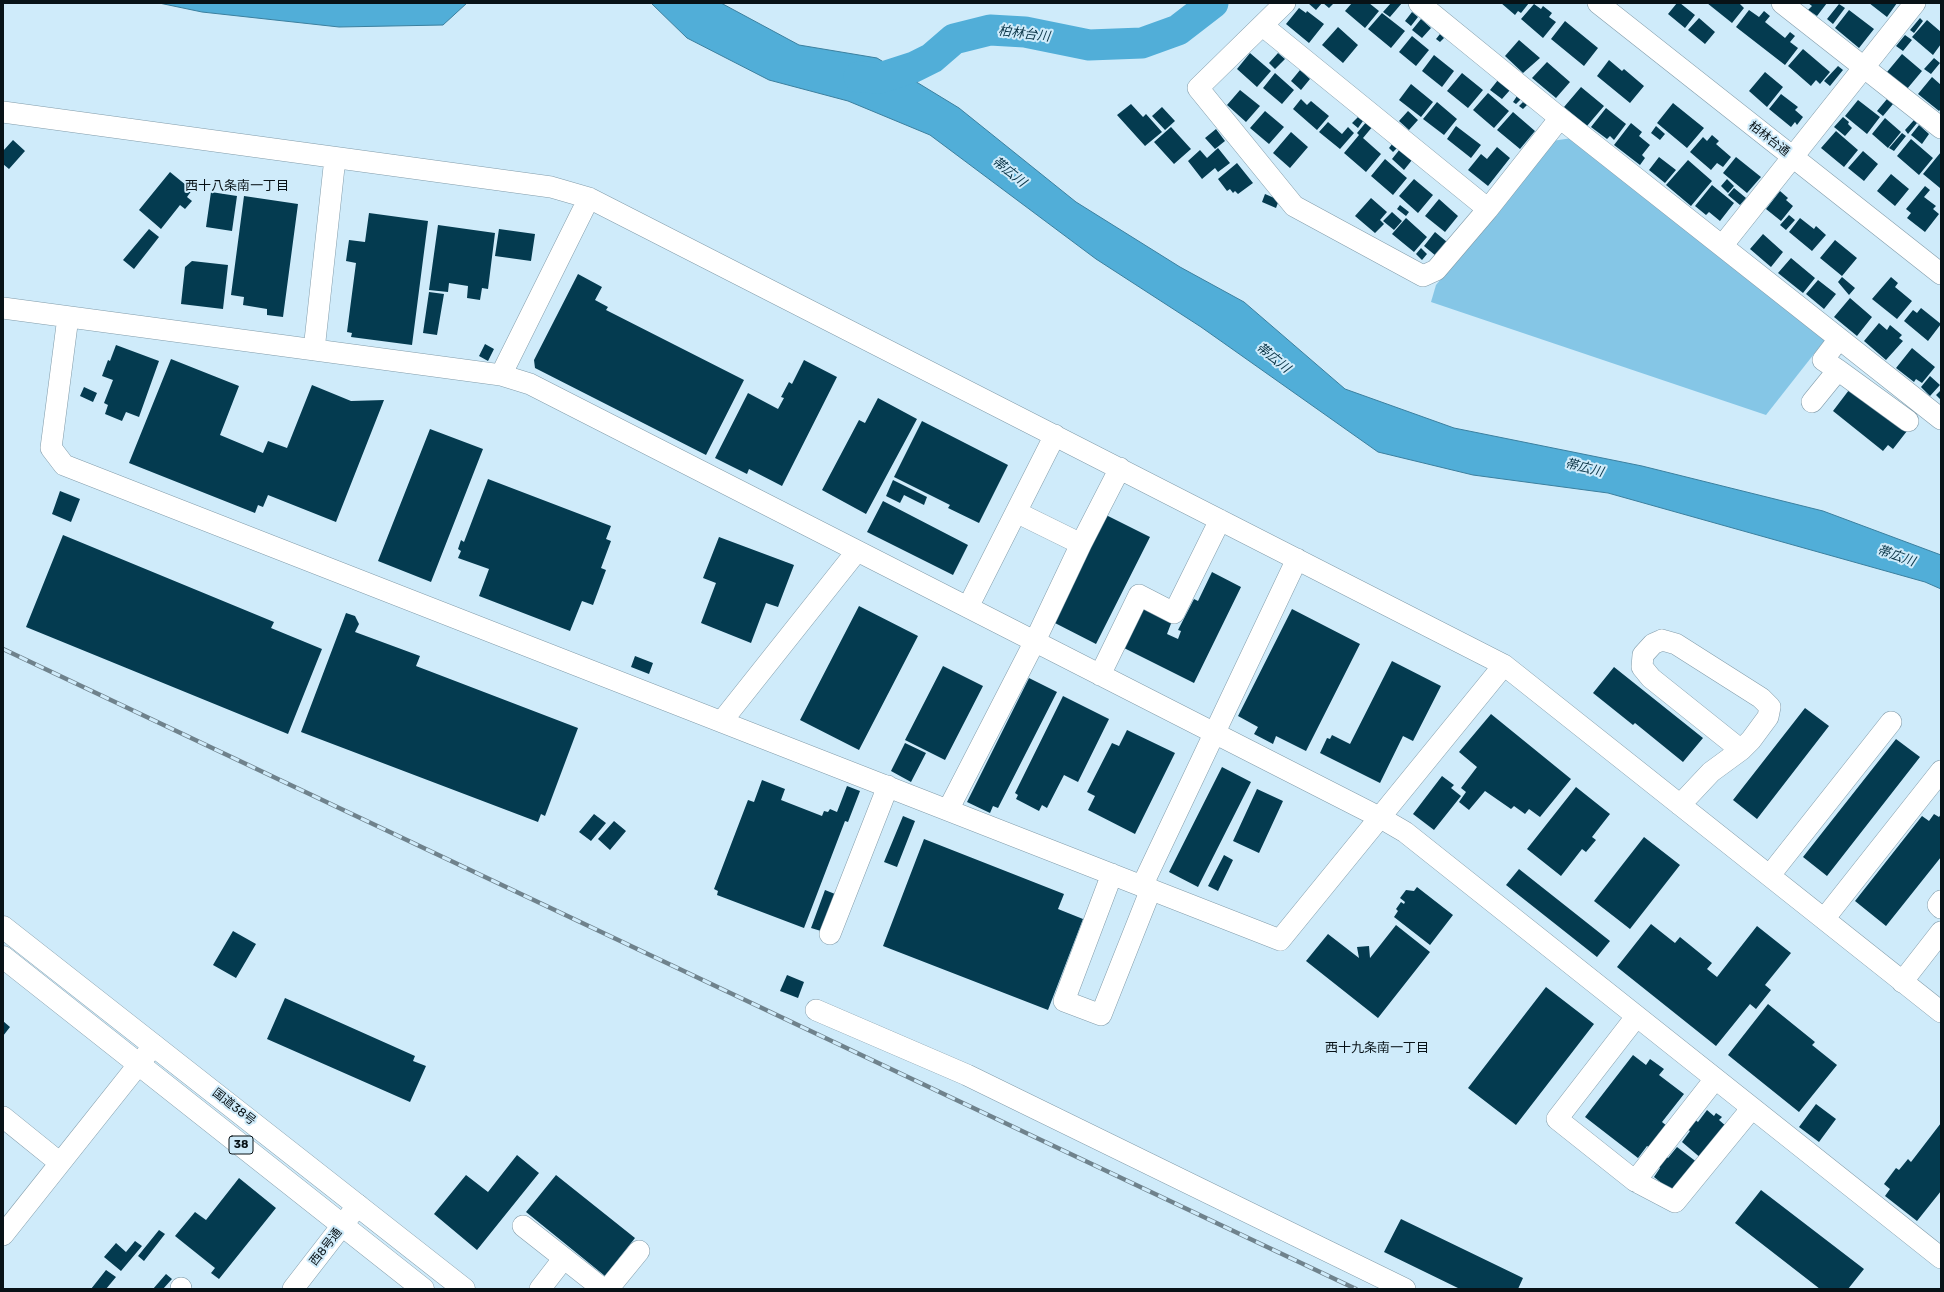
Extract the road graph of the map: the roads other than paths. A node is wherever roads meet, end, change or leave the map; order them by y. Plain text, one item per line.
1 (1285, 3) edge
2 (1419, 3) edge
3 (1598, 3) edge
4 (1782, 3) edge
5 (1915, 3) edge
6 (1263, 26) junction
7 (1864, 67) junction
8 (3, 112) edge
9 (1560, 118) junction
10 (1941, 128) edge
11 (1792, 157) junction
12 (335, 158) junction
13 (589, 198) junction
14 (1488, 209) junction
15 (1722, 246) junction
16 (1941, 274) edge
17 (3, 308) edge
18 (68, 317) junction
19 (1839, 339) junction
20 (314, 350) junction
21 (1838, 370) junction
22 (501, 375) junction
23 (1812, 402) dead end
24 (1941, 418) edge
25 (1908, 421) dead end
26 (1055, 435) junction
27 (1120, 468) junction
28 (1016, 512) junction
29 (1220, 520) junction
30 (1081, 544) junction
31 (858, 551) junction
32 (1297, 559) junction
33 (968, 607) junction
34 (1035, 641) junction
35 (1504, 665) junction
36 (1100, 674) junction
37 (722, 721) junction
38 (1891, 722) dead end
39 (1214, 733) junction
40 (1741, 750) junction
41 (1941, 771) edge
42 (888, 786) junction
43 (1680, 805) junction
44 (948, 810) junction
45 (1381, 818) junction
46 (1112, 874) junction
47 (1770, 875) junction
48 (1147, 888) junction
49 (1941, 901) edge
50 (1941, 908) edge
51 (1824, 919) junction
52 (3, 927) edge
53 (1941, 932) edge
54 (830, 934) dead end
55 (3, 957) edge
56 (1902, 982) junction
57 (816, 1010) dead end
58 (1941, 1012) edge
59 (1636, 1017) junction
60 (154, 1045) junction
61 (138, 1064) junction
62 (1715, 1079) junction
63 (1752, 1108) junction
64 (3, 1117) edge
65 (60, 1163) junction
66 (1635, 1181) junction
67 (358, 1205) junction
68 (343, 1225) junction
69 (523, 1226) dead end
70 (3, 1235) edge
71 (639, 1250) dead end
72 (564, 1258) junction
73 (1941, 1258) edge
74 (293, 1289) edge
75 (424, 1289) edge
76 (464, 1289) edge
77 (540, 1289) edge
78 (603, 1289) edge
79 (608, 1289) edge
80 (1405, 1289) edge

1 - 6 street
2 - 9 street
3 - 11 street, 柏林台通
4 - 7 street
5 - 7 street
6 - 14 street
6 - 14 street
7 - 10 street
7 - 11 street
8 - 12 street
9 - 14 street
9 - 15 street
11 - 15 street
11 - 16 street, 柏林台通
12 - 13 street
12 - 20 street
13 - 22 street
13 - 26 street
15 - 19 street
17 - 18 street
18 - 20 street
18 - 37 street
19 - 21 street
19 - 24 street
20 - 22 street
21 - 23 street
21 - 25 street
22 - 31 street
26 - 27 street
26 - 28 street
27 - 29 street
27 - 30 street
28 - 30 street
28 - 33 street
29 - 32 street
29 - 36 street
30 - 34 street
31 - 33 street
31 - 37 street
32 - 35 street
32 - 39 street
33 - 34 street
34 - 36 street
34 - 44 street
35 - 43 street
35 - 45 street
36 - 39 street
37 - 42 street
38 - 47 street
39 - 45 street
39 - 48 street
40 - 40 street
40 - 43 street
41 - 51 street
42 - 44 street
42 - 54 street
43 - 47 street
44 - 46 street
45 - 48 street
45 - 59 street
46 - 48 street
46 - 48 street
47 - 51 street
49 - 50 street
51 - 56 street
52 - 60 highway, 国道38号 / 38
53 - 56 street
55 - 61 highway, 38
56 - 58 street
57 - 80 street
59 - 62 street
59 - 66 street
60 - 61 street
60 - 67 highway, 国道38号 / 38
61 - 65 street
61 - 68 highway, 38
62 - 63 street
62 - 66 street
63 - 66 street
63 - 73 street
64 - 65 street
65 - 70 street
67 - 68 street, 西8号通
67 - 76 highway, 国道38号 / 38
68 - 74 street, 西8号通
68 - 75 highway, 38
69 - 72 street
71 - 79 street
72 - 77 street
72 - 78 street

